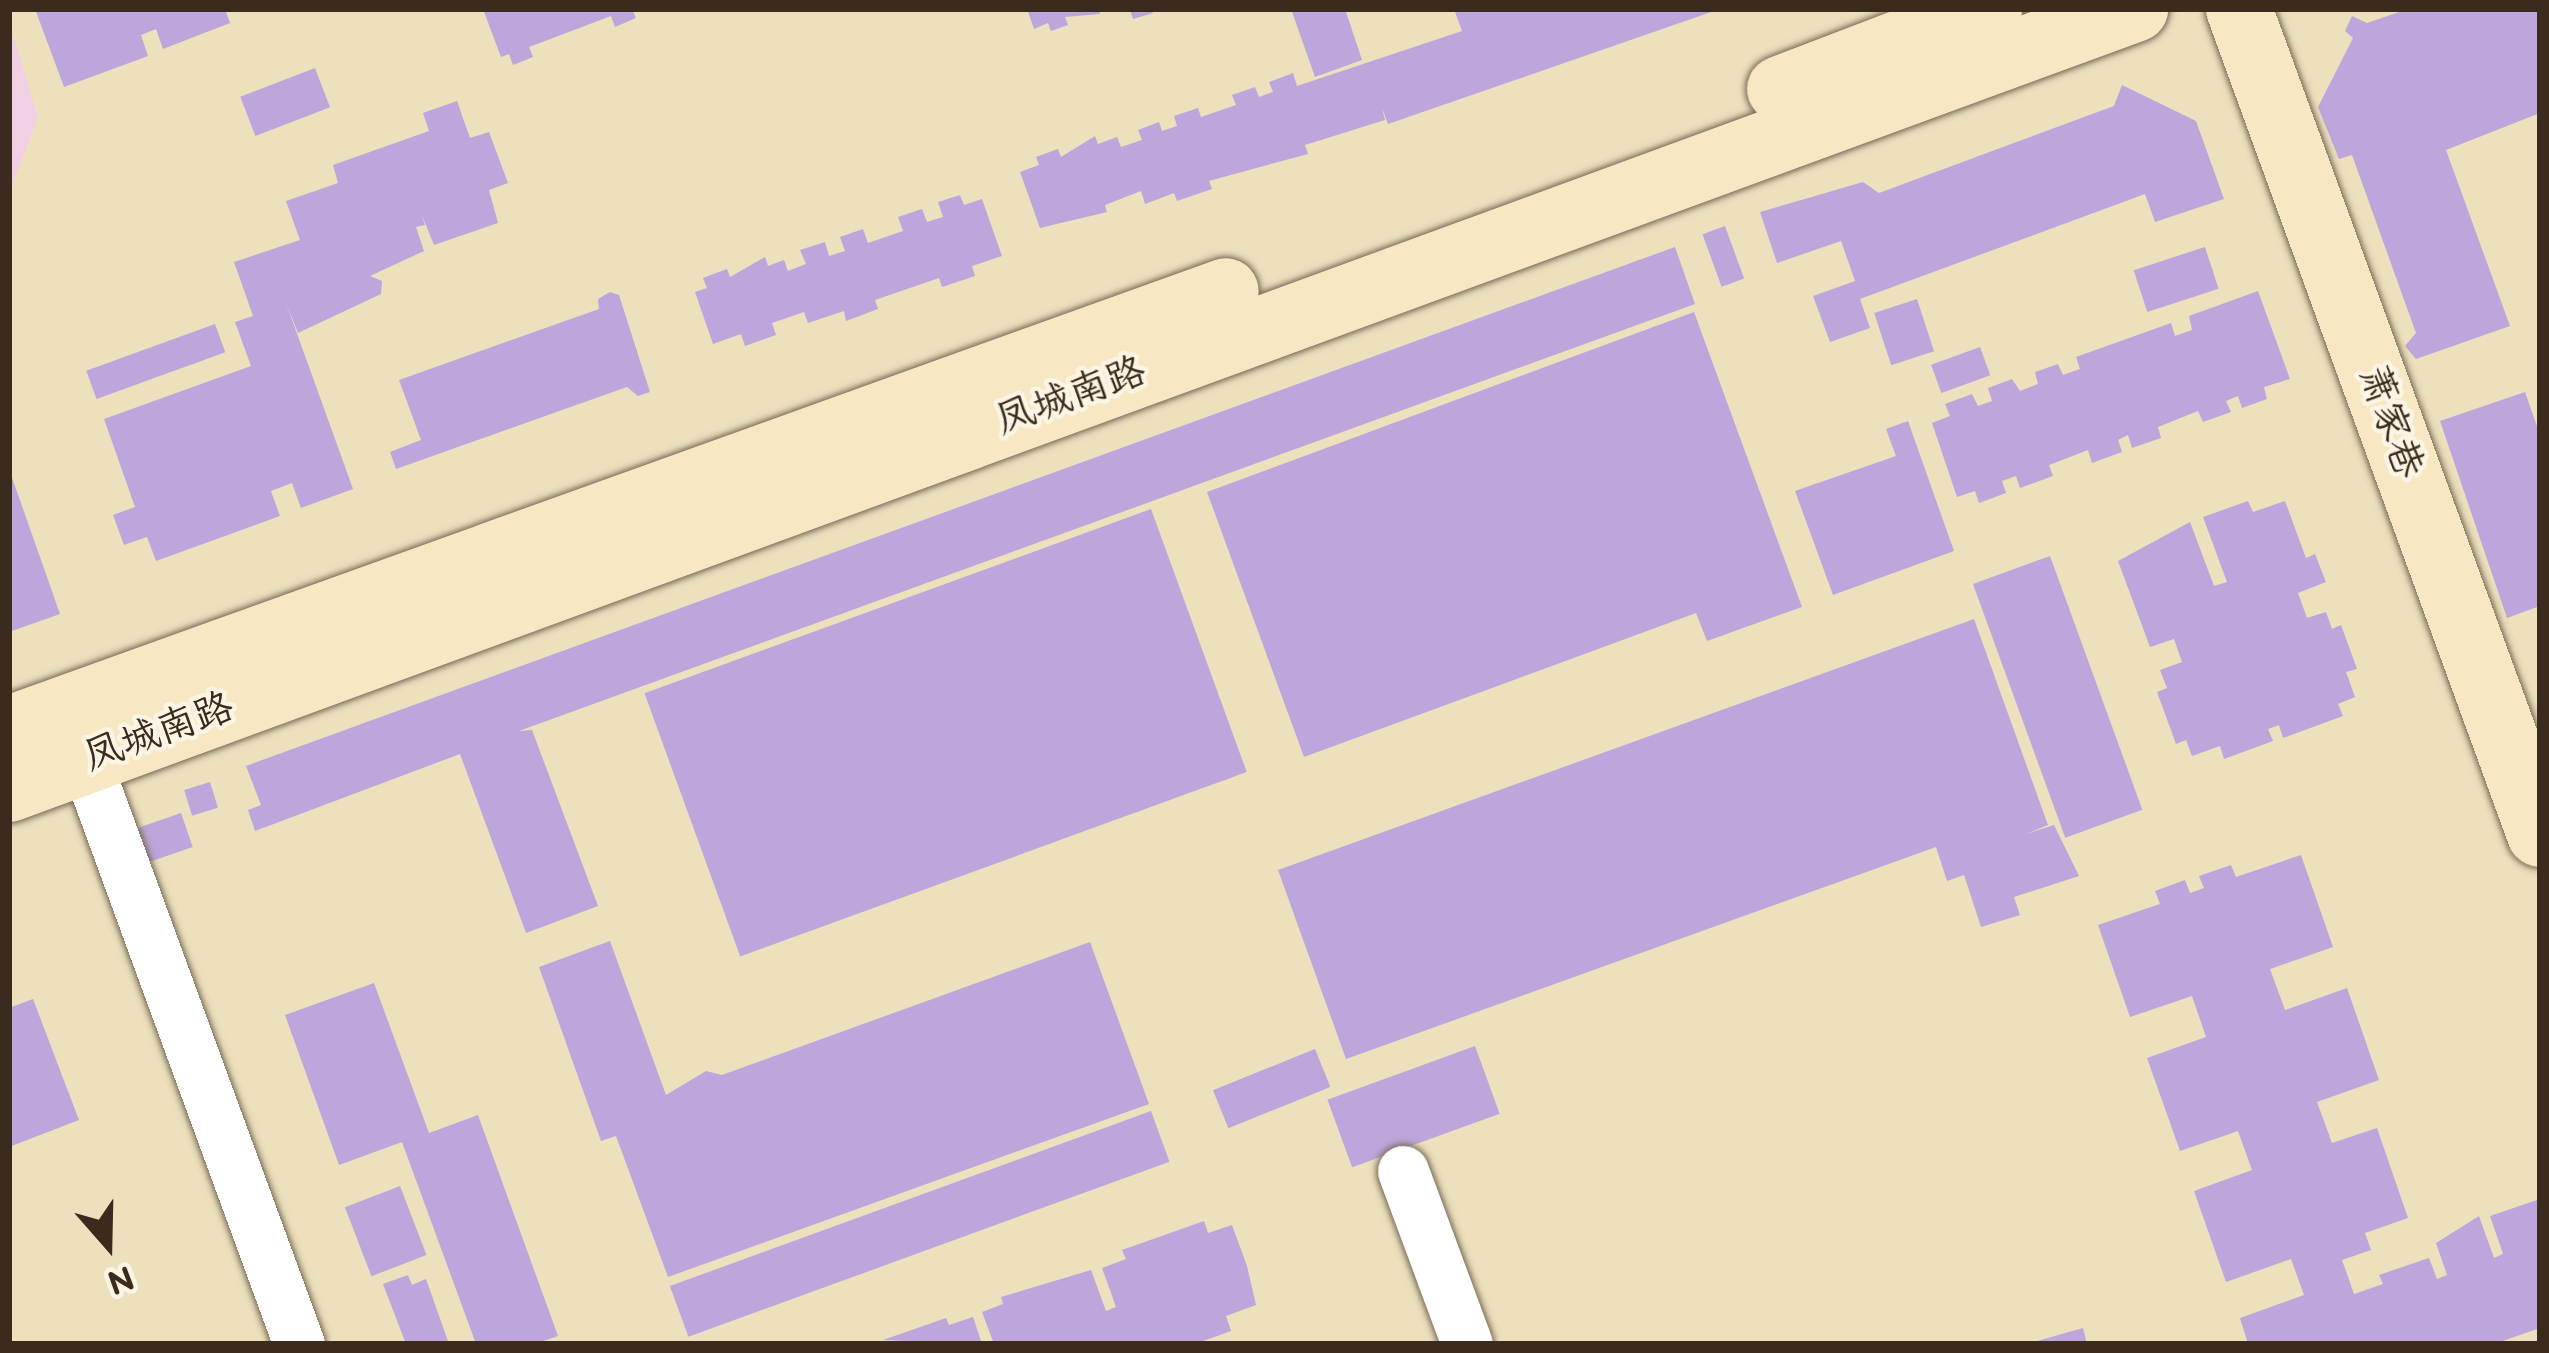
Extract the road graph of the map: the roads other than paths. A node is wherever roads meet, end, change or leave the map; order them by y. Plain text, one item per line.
1 (1989, 9) edge
2 (2135, 9) edge
3 (2239, 9) edge
4 (1893, 25) edge
5 (9, 729) edge
6 (85, 760) junction
7 (9, 789) edge
8 (2540, 834) edge
9 (1403, 1172) dead end
10 (299, 1344) edge
11 (1466, 1344) edge

1 - 4 street, 凤城南路
2 - 6 street, 凤城南路
3 - 8 street, 萧家巷
4 - 5 street, 凤城南路
6 - 7 street, 凤城南路
6 - 10 street
9 - 11 street

